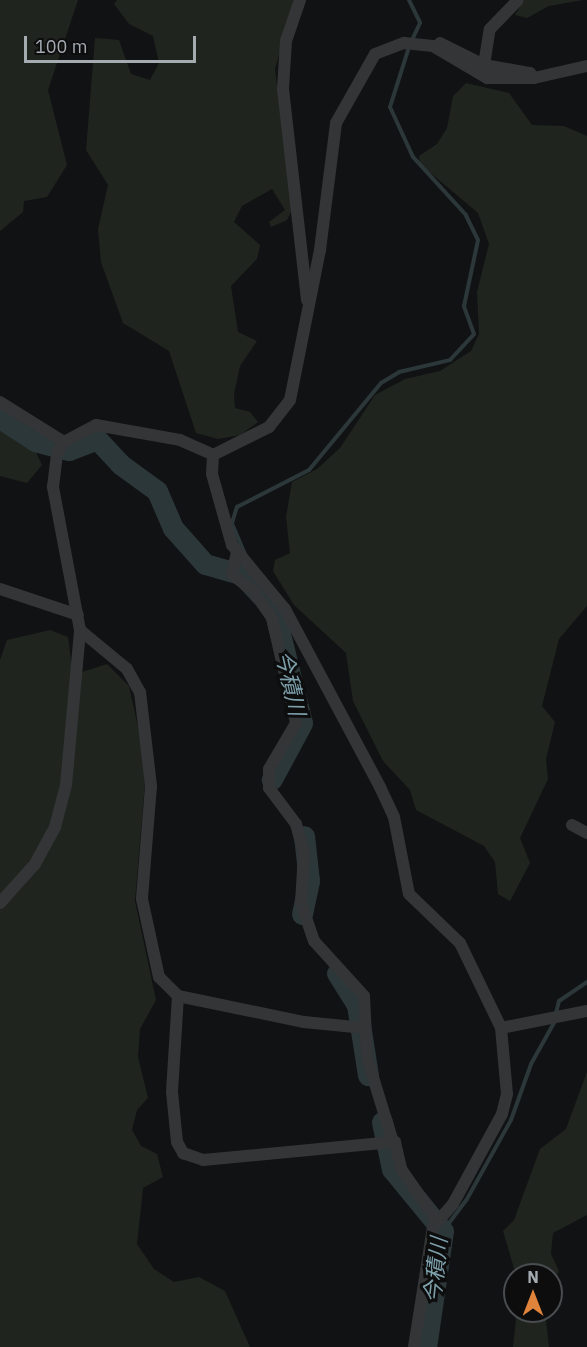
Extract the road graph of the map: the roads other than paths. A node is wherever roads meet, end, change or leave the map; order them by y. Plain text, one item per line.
1 (300, 0) edge
2 (518, 0) edge
3 (433, 46) junction
4 (484, 65) junction
5 (587, 66) edge
6 (534, 78) junction
7 (309, 308) junction
8 (0, 402) edge
9 (64, 442) junction
10 (213, 455) junction
11 (237, 552) junction
12 (0, 589) edge
13 (78, 615) junction
14 (80, 630) junction
15 (572, 825) dead end
16 (587, 833) edge
17 (0, 903) edge
18 (178, 996) junction
19 (587, 1011) edge
20 (364, 1028) junction
21 (501, 1028) junction
22 (393, 1142) junction
23 (438, 1222) junction
24 (414, 1347) edge

1 - 7 street
2 - 4 street
3 - 4 street
3 - 6 street
3 - 7 street
4 - 6 street
5 - 6 street
7 - 10 street
8 - 9 street
9 - 10 street
9 - 13 street
10 - 11 street
11 - 20 street
11 - 21 street
12 - 13 street
13 - 14 street
14 - 17 street
14 - 18 street
15 - 16 street
18 - 20 street
18 - 22 street
19 - 21 street
20 - 22 street
21 - 23 street
22 - 23 street
23 - 24 street

